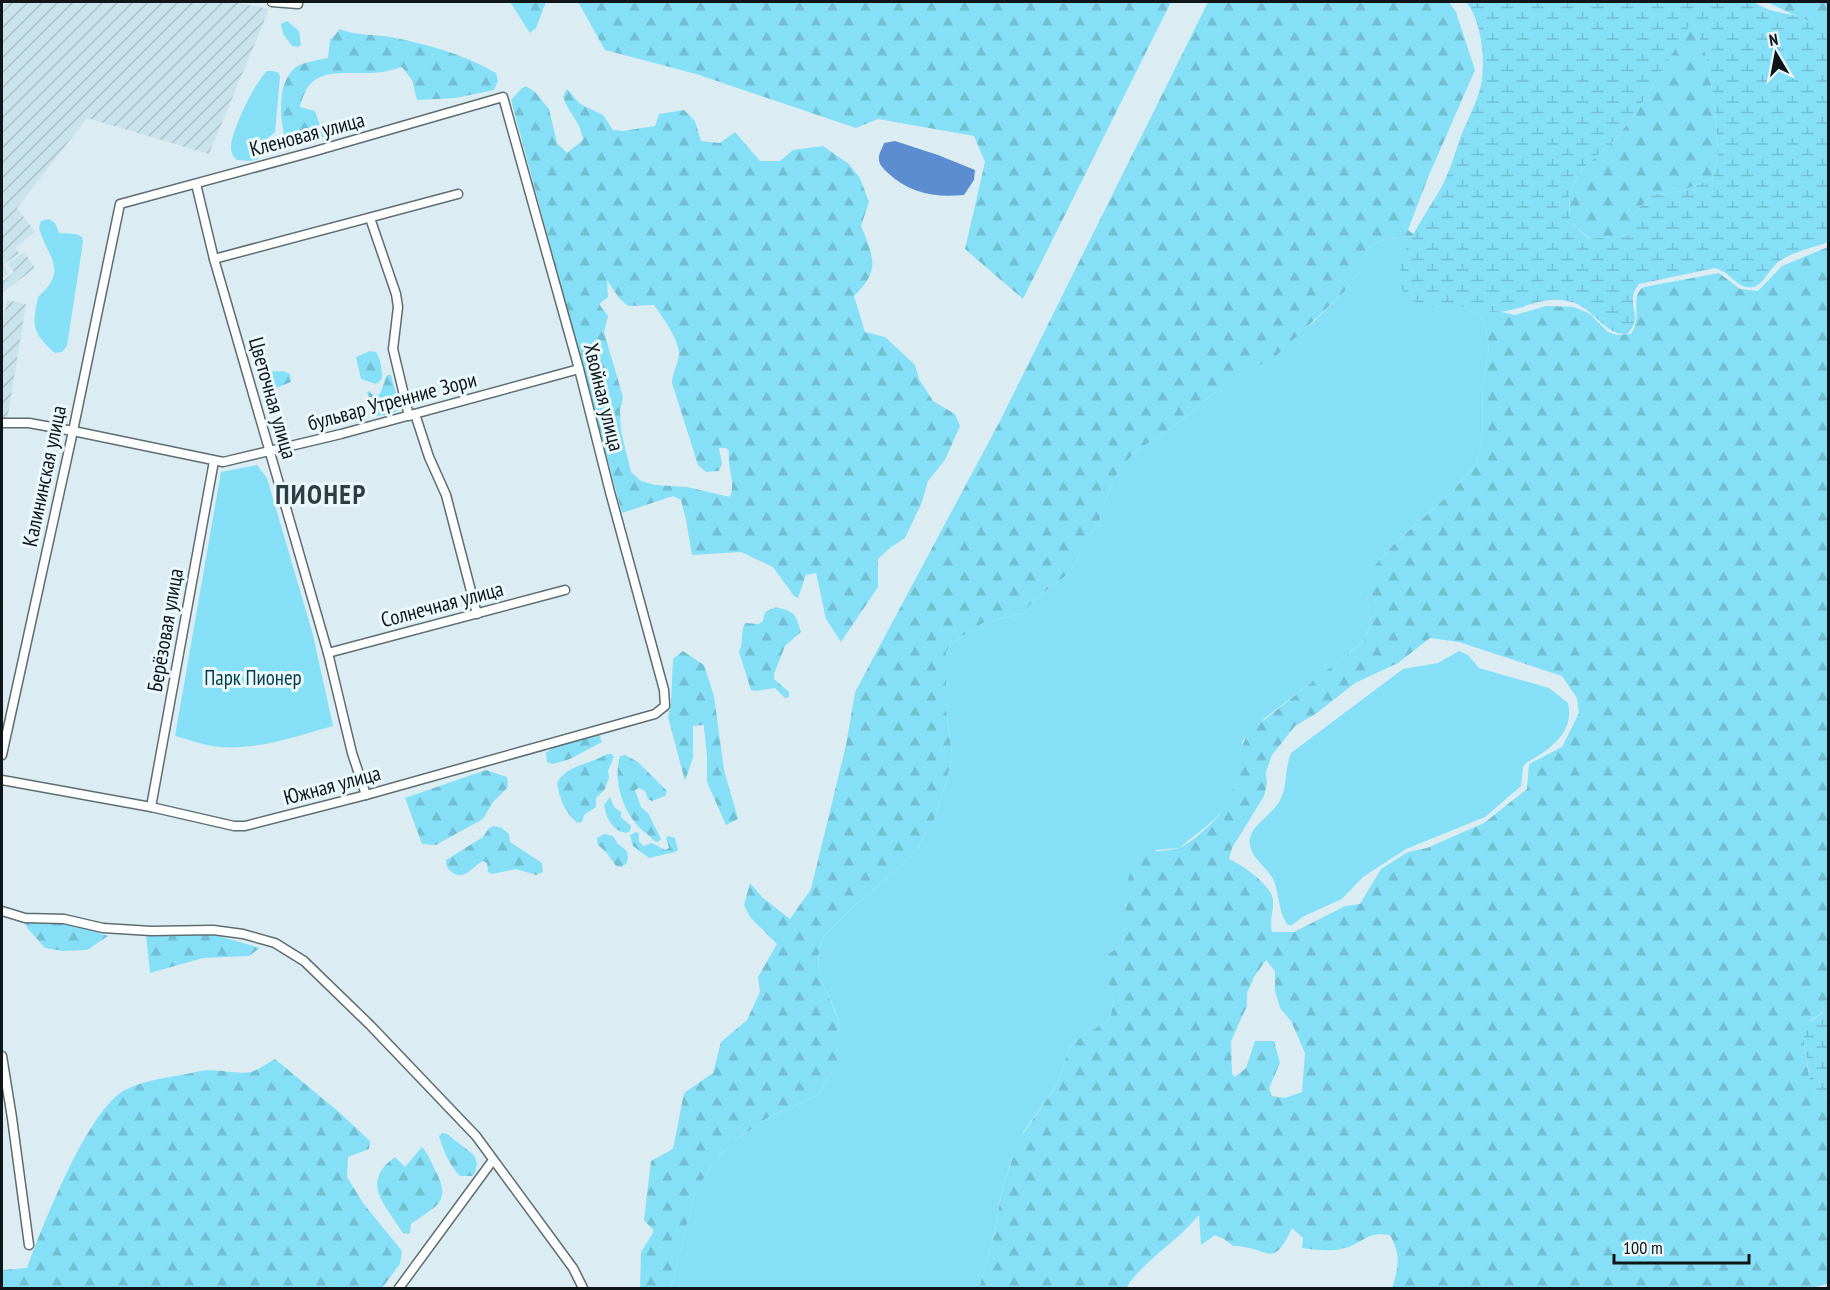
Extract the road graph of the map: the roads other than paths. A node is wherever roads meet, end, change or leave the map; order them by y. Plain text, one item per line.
1 (272, 2) edge
2 (298, 4) dead end
3 (503, 97) joint
4 (196, 184) junction
5 (458, 194) dead end
6 (120, 204) joint
7 (370, 218) junction
8 (214, 260) junction
9 (579, 369) junction
10 (412, 415) junction
11 (2, 423) edge
12 (73, 431) junction
13 (270, 452) junction
14 (214, 461) junction
15 (565, 590) dead end
16 (477, 614) junction
17 (328, 652) junction
18 (665, 706) joint
19 (2, 755) edge
20 (2, 780) edge
21 (366, 795) junction
22 (151, 807) junction
23 (2, 911) edge
24 (2, 1056) edge
25 (493, 1160) junction
26 (29, 1245) dead end
27 (399, 1288) edge
28 (583, 1288) edge

1 - 2 street
3 - 4 street, Кленовая улица
3 - 9 street, Хвойная улица
4 - 6 street, Кленовая улица
4 - 8 street, Цветочная улица
5 - 7 street
6 - 12 street, Калининская улица
7 - 8 street
7 - 10 street
8 - 13 street, Цветочная улица
9 - 10 street, бульвар Утренние Зори
9 - 18 street, Хвойная улица
10 - 13 street, бульвар Утренние Зори
10 - 16 street
11 - 12 street, бульвар Утренние Зори
12 - 14 street, бульвар Утренние Зори
12 - 19 street, Калининская улица
13 - 14 street, бульвар Утренние Зори
13 - 17 street, Цветочная улица
14 - 22 street, Берёзовая улица
15 - 16 street, Солнечная улица
16 - 17 street, Солнечная улица
17 - 21 street, Цветочная улица
18 - 21 street, Южная улица
20 - 22 street, Южная улица
21 - 22 street, Южная улица
23 - 25 street
24 - 26 street
25 - 27 street
25 - 28 street

